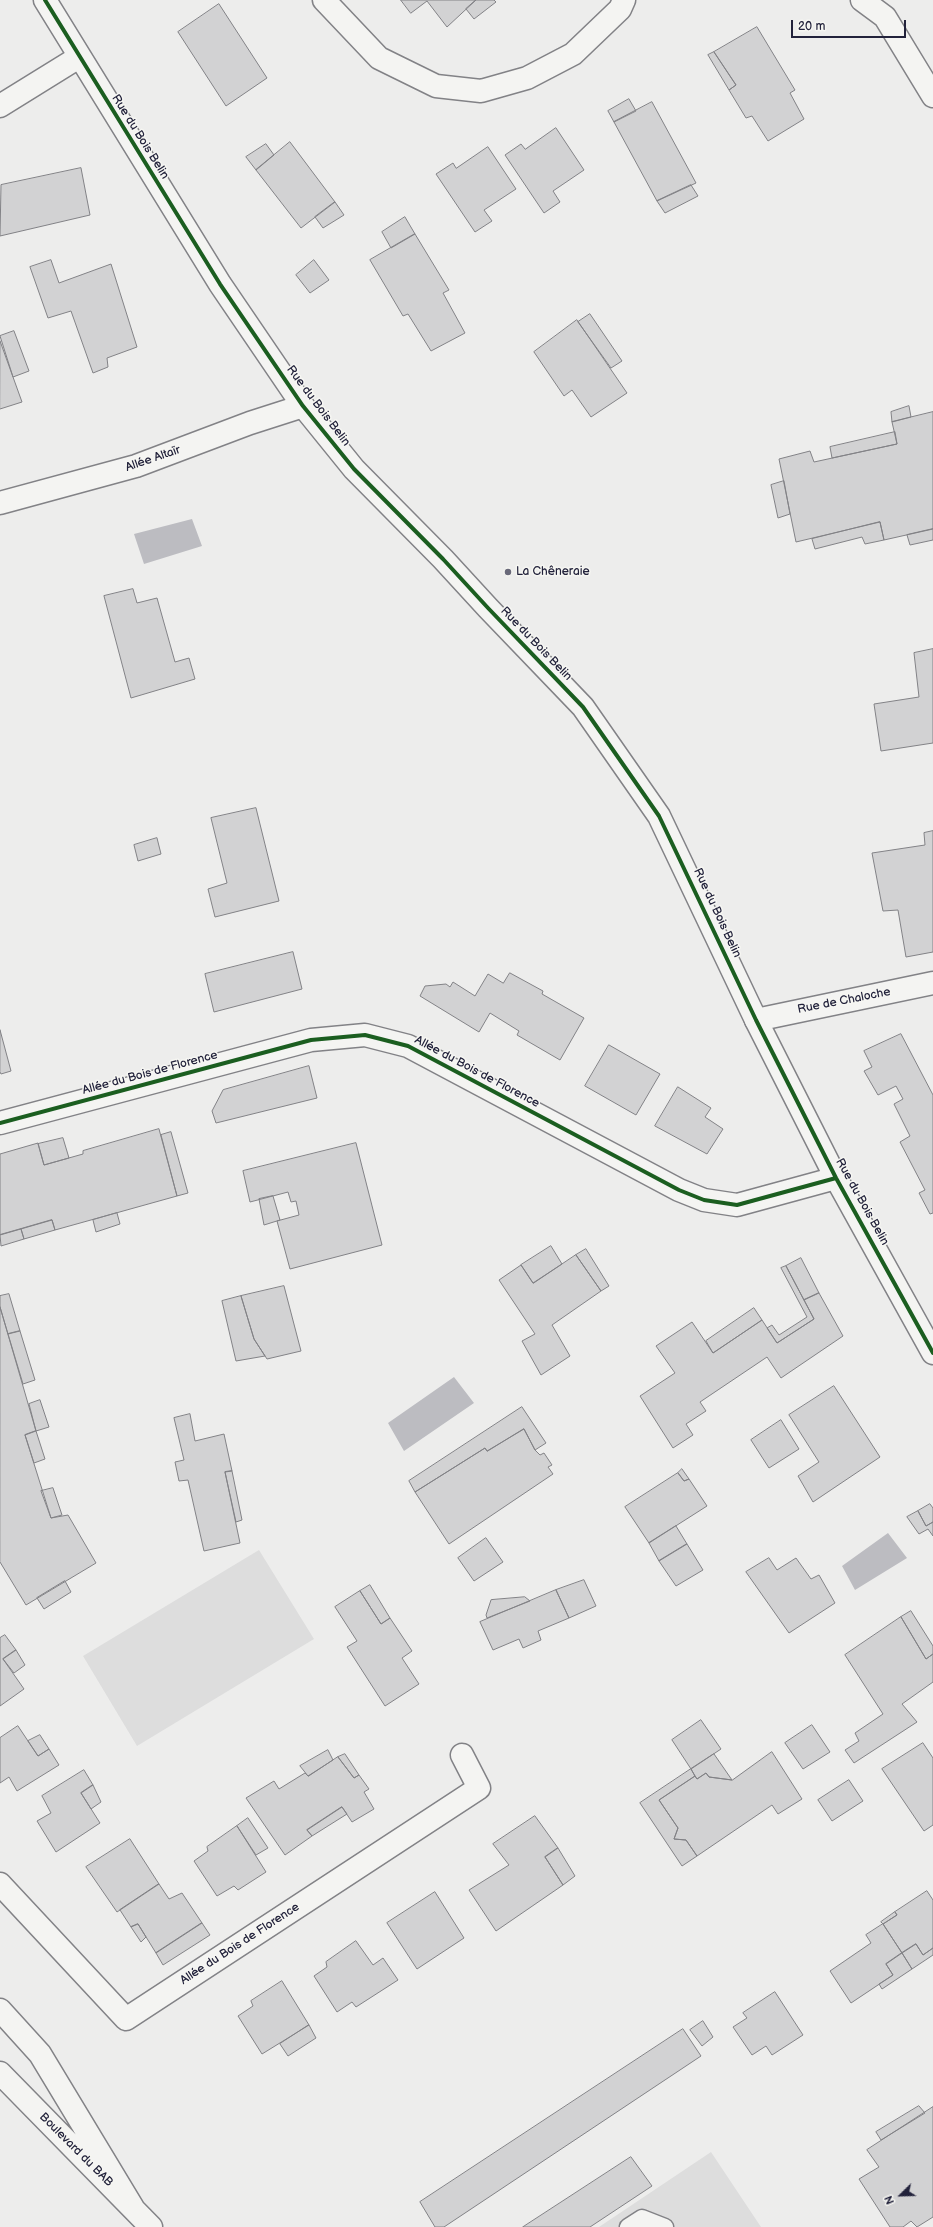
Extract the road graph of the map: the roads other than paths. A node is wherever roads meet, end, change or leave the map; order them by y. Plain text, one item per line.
1 (45, 0) edge
2 (324, 0) edge
3 (624, 0) edge
4 (862, 0) edge
5 (79, 57) junction
6 (933, 96) edge
7 (0, 106) edge
8 (303, 406) junction
9 (0, 503) edge
10 (933, 983) edge
11 (756, 1020) junction
12 (0, 1123) edge
13 (836, 1178) junction
14 (933, 1353) edge
15 (462, 1755) dead end
16 (0, 1884) edge
17 (0, 2010) edge
18 (0, 2073) edge
19 (132, 2208) junction
20 (151, 2227) edge
21 (628, 2227) edge
22 (665, 2227) edge

1 - 5 street, Rue du Bois Belin
2 - 3 street
4 - 6 street
5 - 7 street
5 - 8 street, Rue du Bois Belin
8 - 9 street, Allée Altaïr
8 - 11 street, Rue du Bois Belin
10 - 11 street, Rue de Chaloche
11 - 13 street, Rue du Bois Belin
12 - 13 street, Allée du Bois de Florence
13 - 14 street, Rue du Bois Belin
15 - 16 street, Allée du Bois de Florence
17 - 19 street
18 - 19 street, Boulevard du BAB
19 - 20 street, Boulevard du BAB
21 - 22 lane

